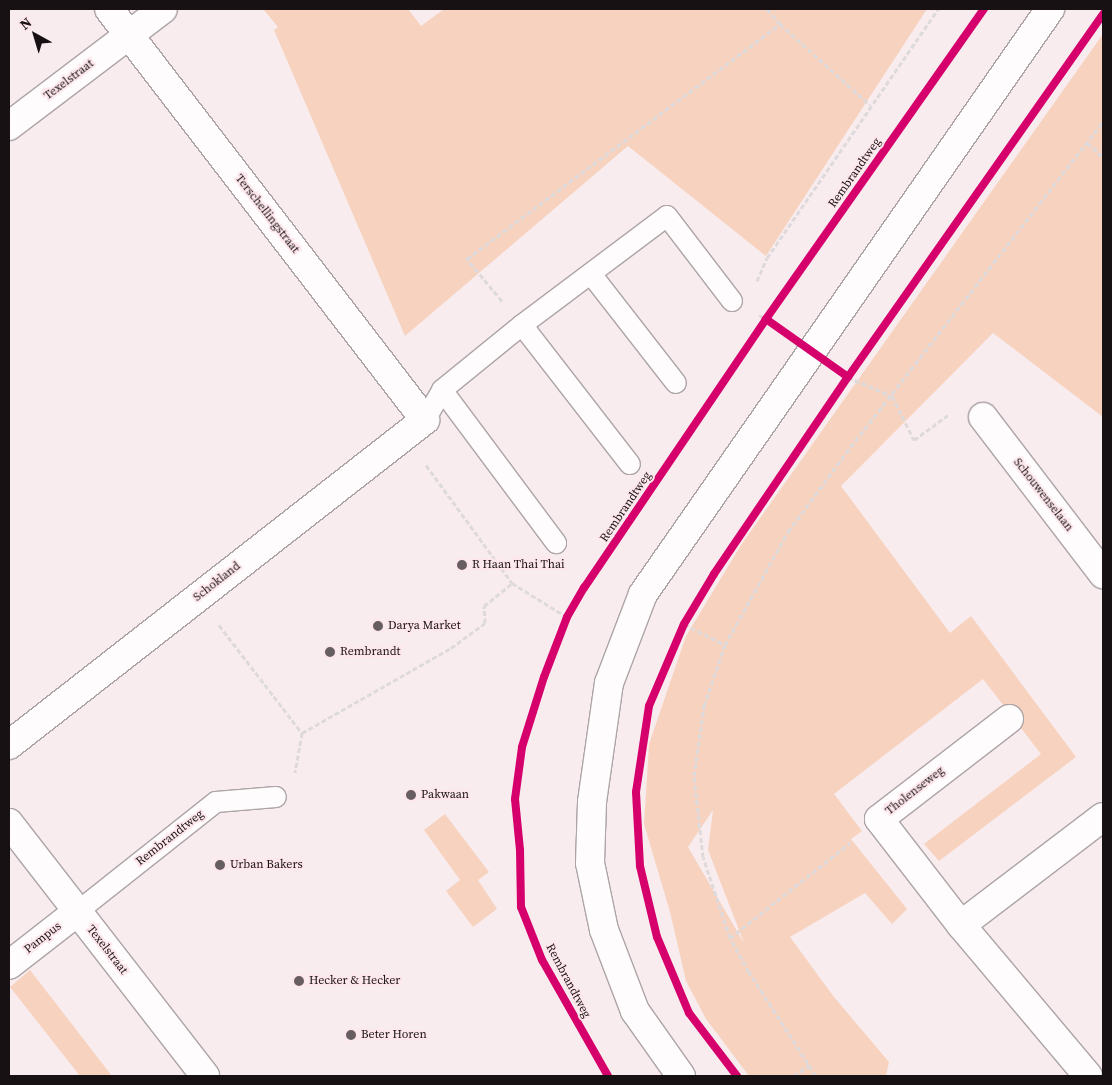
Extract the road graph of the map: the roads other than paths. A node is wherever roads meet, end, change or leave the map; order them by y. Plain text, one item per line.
1 (109, 9) edge
2 (163, 9) edge
3 (1050, 9) edge
4 (129, 35) junction
5 (9, 126) edge
6 (591, 274) junction
7 (732, 301) dead end
8 (522, 325) junction
9 (676, 382) dead end
10 (442, 390) junction
11 (983, 417) road end
12 (415, 428) junction
13 (630, 464) dead end
14 (556, 543) dead end
15 (1103, 574) edge
16 (1009, 719) dead end
17 (9, 745) edge
18 (276, 797) dead end
19 (1103, 816) edge
20 (9, 823) edge
21 (78, 912) junction
22 (961, 925) junction
23 (9, 965) edge
24 (205, 1076) edge
25 (681, 1076) edge
26 (1088, 1076) edge

1 - 4 street, Terschellingstraat
2 - 4 street, Texelstraat
3 - 25 street
4 - 5 street, Texelstraat
4 - 12 street, Terschellingstraat
6 - 7 lane
6 - 8 lane
6 - 9 lane
8 - 10 lane
8 - 13 lane
10 - 12 lane
10 - 14 lane
11 - 15 street, Schouwenselaan
12 - 17 street, Schokland
16 - 22 street, Tholenseweg
18 - 21 lane, Rembrandtweg
19 - 22 street
20 - 21 street, Texelstraat
21 - 23 street, Pampus
21 - 24 street, Texelstraat
22 - 26 street, Tholenseweg

